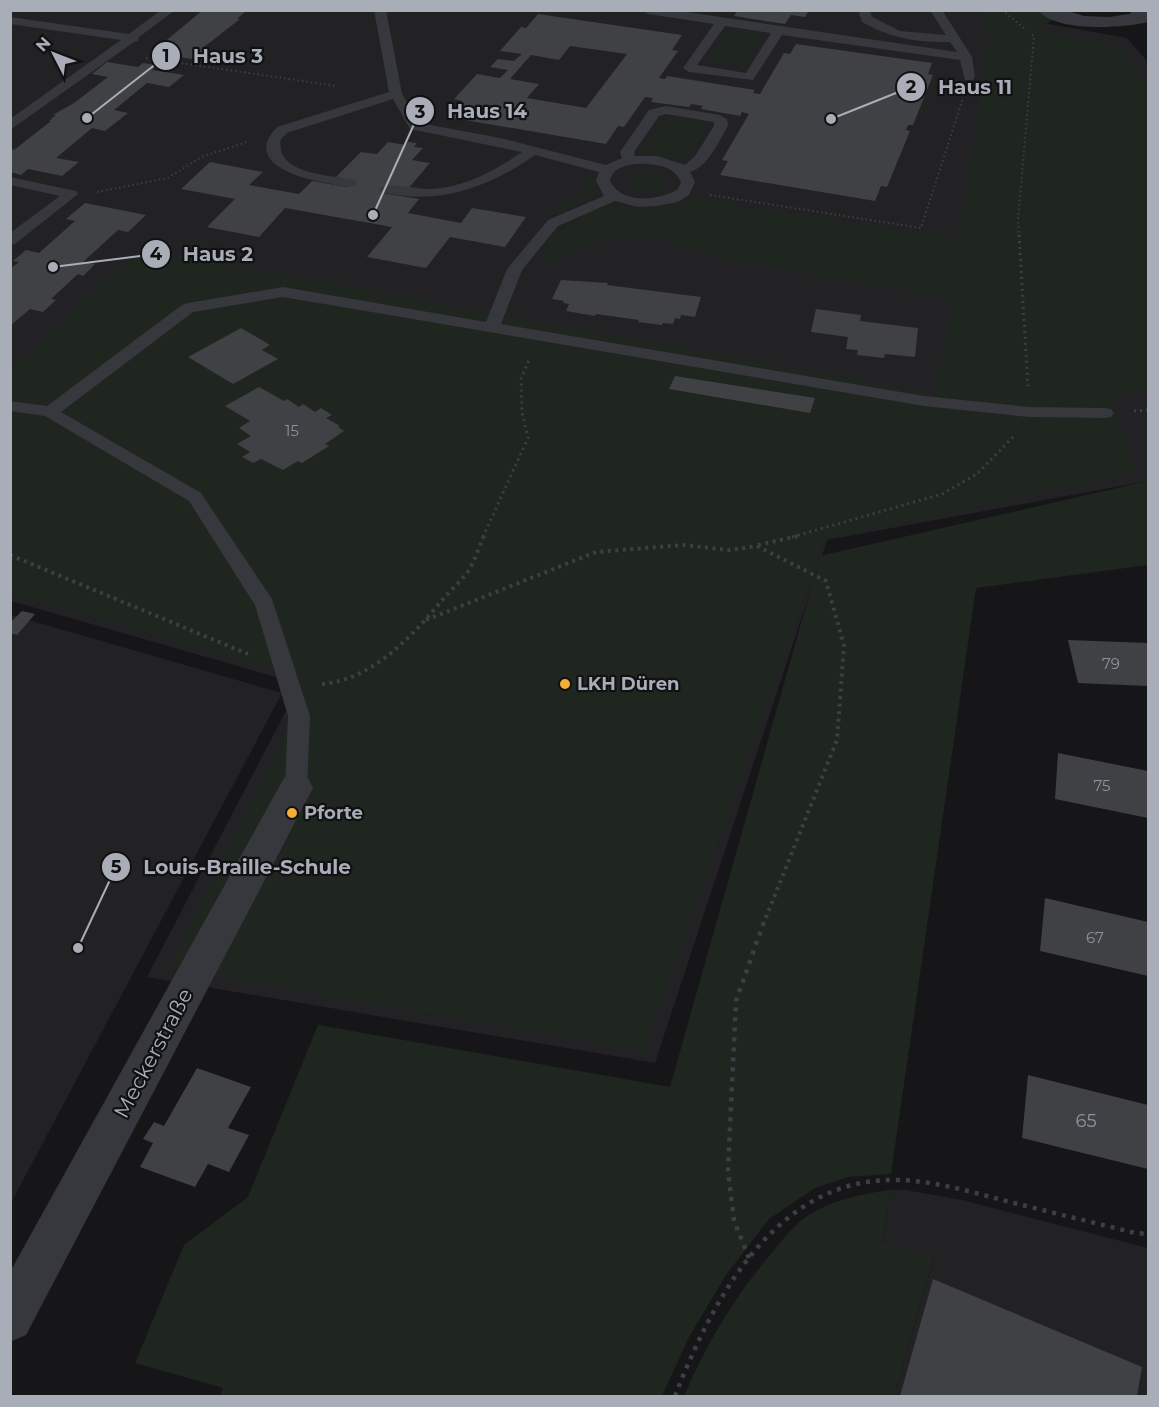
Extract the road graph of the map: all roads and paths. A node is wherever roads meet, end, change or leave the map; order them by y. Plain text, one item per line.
1 (16, 10) edge
2 (169, 10) edge
3 (380, 10) edge
4 (648, 10) edge
5 (864, 10) edge
6 (936, 10) edge
7 (1002, 10) edge
8 (1047, 10) edge
9 (10, 14) edge
10 (1144, 15) edge
11 (10, 20) edge
12 (722, 22) junction
13 (779, 31) junction
14 (134, 38) junction
15 (952, 38) junction
16 (112, 54) junction
17 (966, 57) junction
18 (969, 77) joint
19 (337, 86) dead end
20 (396, 94) junction
21 (10, 126) edge
22 (282, 130) junction
23 (533, 150) junction
24 (630, 161) junction
25 (608, 170) junction
26 (682, 170) junction
27 (10, 181) edge
28 (350, 183) dead end
29 (386, 189) dead end
30 (686, 191) junction
31 (71, 194) junction
32 (615, 196) junction
33 (10, 223) edge
34 (28, 227) junction
35 (10, 241) edge
36 (492, 326) junction
37 (538, 334) junction
38 (10, 406) edge
39 (50, 412) junction
40 (1029, 412) junction
41 (1105, 413) dead end
42 (757, 546) junction
43 (10, 555) edge
44 (426, 620) junction
45 (281, 658) junction
46 (315, 685) dead end
47 (296, 788) joint
48 (1149, 1234) edge
49 (749, 1258) junction
50 (10, 1319) edge
51 (675, 1396) edge

1 - 9 lane
2 - 14 lane
3 - 20 lane
4 - 12 lane
5 - 15 lane
6 - 15 lane
7 - 40 path
8 - 10 street
11 - 14 lane
12 - 13 lane
12 - 13 lane
13 - 17 lane
14 - 16 lane
15 - 17 lane
16 - 19 path
16 - 21 lane
17 - 18 lane
18 - 30 path
20 - 22 lane
20 - 23 lane
22 - 28 lane
22 - 31 path
23 - 25 lane
23 - 29 lane
24 - 25 lane
24 - 26 lane
24 - 26 lane
25 - 32 lane
26 - 30 lane
27 - 31 lane
30 - 32 lane
31 - 34 lane
32 - 36 lane
33 - 34 lane
34 - 35 lane
36 - 37 lane
36 - 39 lane
37 - 40 lane
37 - 44 path
38 - 39 lane
39 - 45 lane
40 - 41 lane
40 - 42 path
42 - 44 path
42 - 49 path
43 - 45 path
44 - 46 path
45 - 47 lane
47 - 50 street, Meckerstraße
48 - 49 path
49 - 51 path

